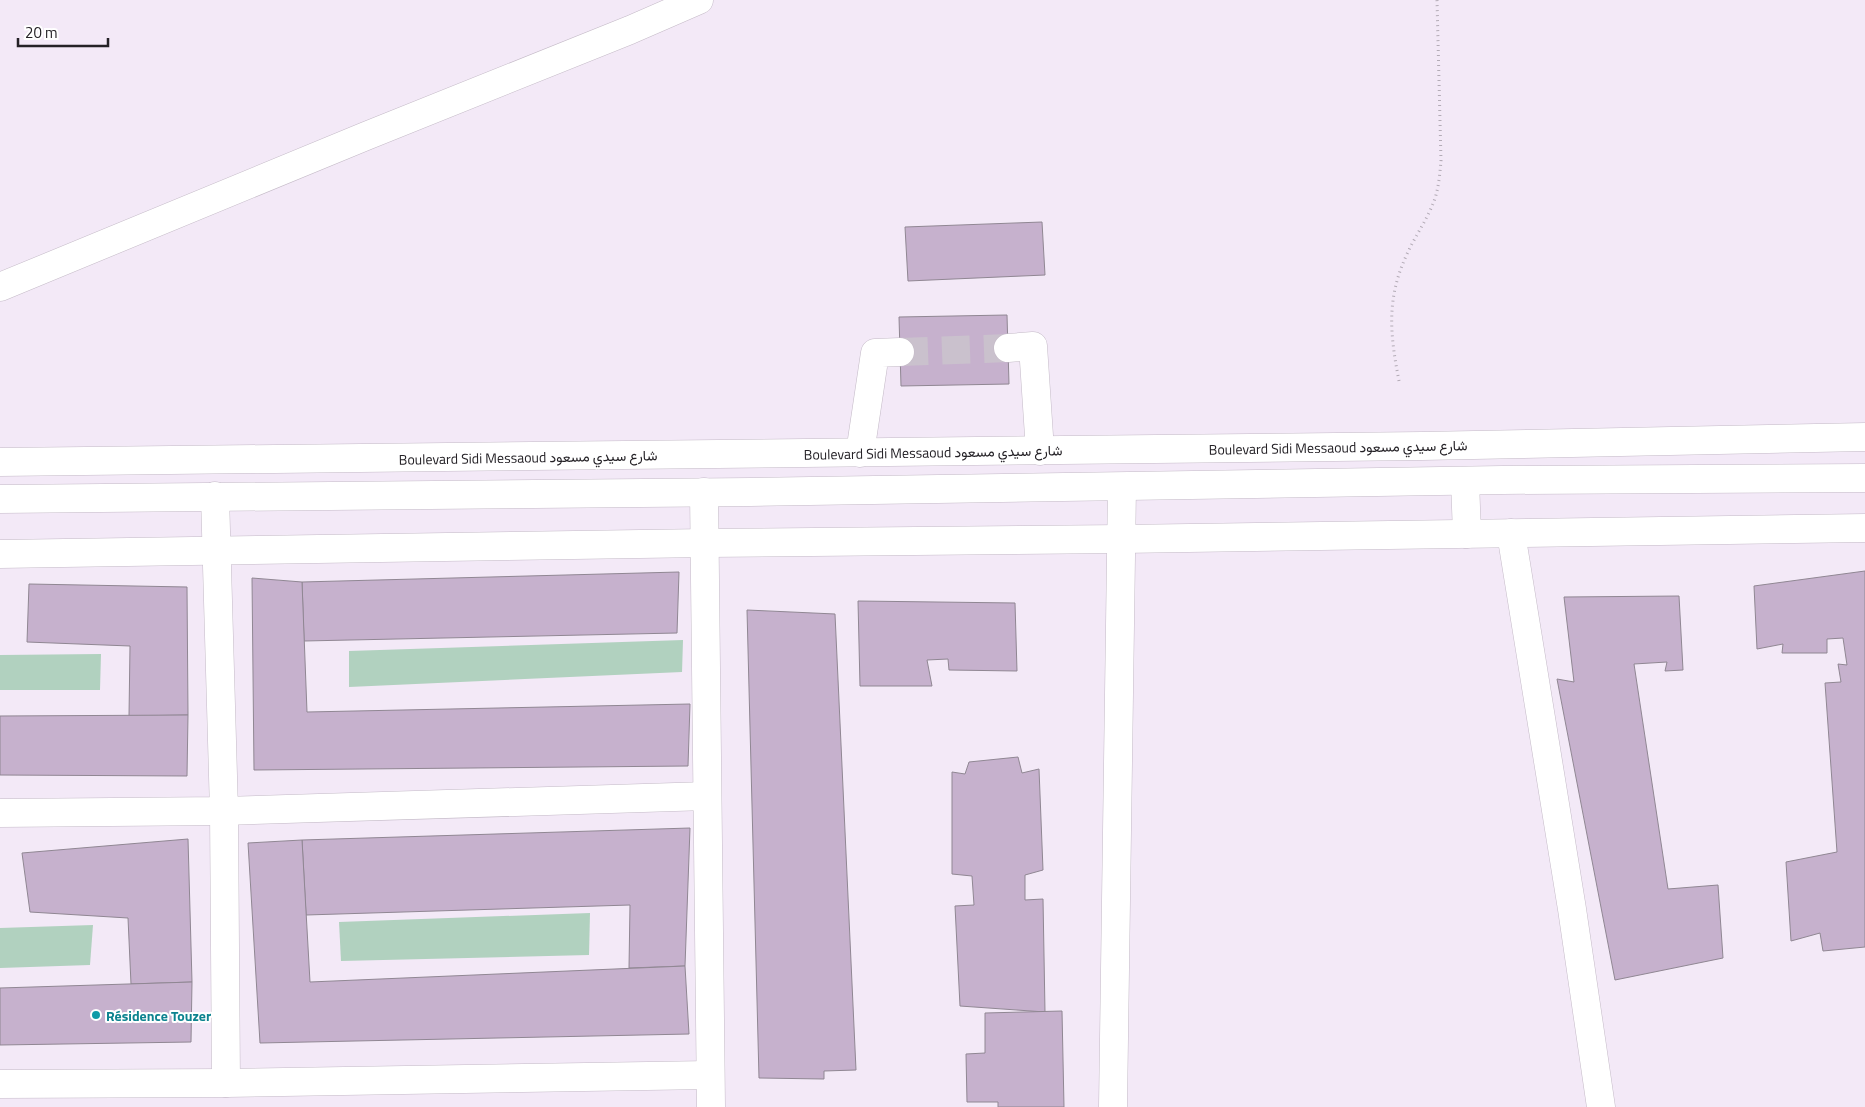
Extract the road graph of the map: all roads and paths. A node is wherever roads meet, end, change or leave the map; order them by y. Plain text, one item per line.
1 (699, 0) edge
2 (1437, 0) edge
3 (0, 287) edge
4 (1008, 348) tunnel mouth
5 (900, 352) tunnel mouth
6 (1399, 381) dead end
7 (1865, 436) edge
8 (1040, 451) junction
9 (860, 453) junction
10 (0, 462) edge
11 (1865, 478) edge
12 (1465, 481) junction
13 (1122, 486) junction
14 (704, 492) junction
15 (215, 496) junction
16 (0, 500) edge
17 (1865, 528) edge
18 (1511, 533) junction
19 (1468, 534) junction
20 (1122, 540) junction
21 (706, 543) junction
22 (217, 552) junction
23 (0, 554) edge
24 (707, 796) junction
25 (224, 811) junction
26 (0, 813) edge
27 (709, 1075) junction
28 (226, 1083) junction
29 (0, 1084) edge
30 (711, 1107) edge
31 (1113, 1107) edge
32 (1601, 1107) edge

1 - 3 street
2 - 6 path
4 - 8 street
5 - 9 street
7 - 8 street, Boulevard Sidi Messaoud شارع سيدي مسعود
8 - 9 street, Boulevard Sidi Messaoud شارع سيدي مسعود
9 - 10 street, Boulevard Sidi Messaoud شارع سيدي مسعود
11 - 12 street
12 - 13 street
12 - 19 street
13 - 14 street
13 - 20 street
14 - 15 street
14 - 21 street
15 - 16 street
15 - 22 street
17 - 18 street
18 - 19 street
18 - 32 street
19 - 20 street
20 - 21 street
20 - 31 street
21 - 22 street
21 - 24 street
22 - 23 street
22 - 25 street
24 - 25 street
24 - 27 street
25 - 26 street
25 - 28 street
27 - 28 street
27 - 30 street
28 - 29 street

